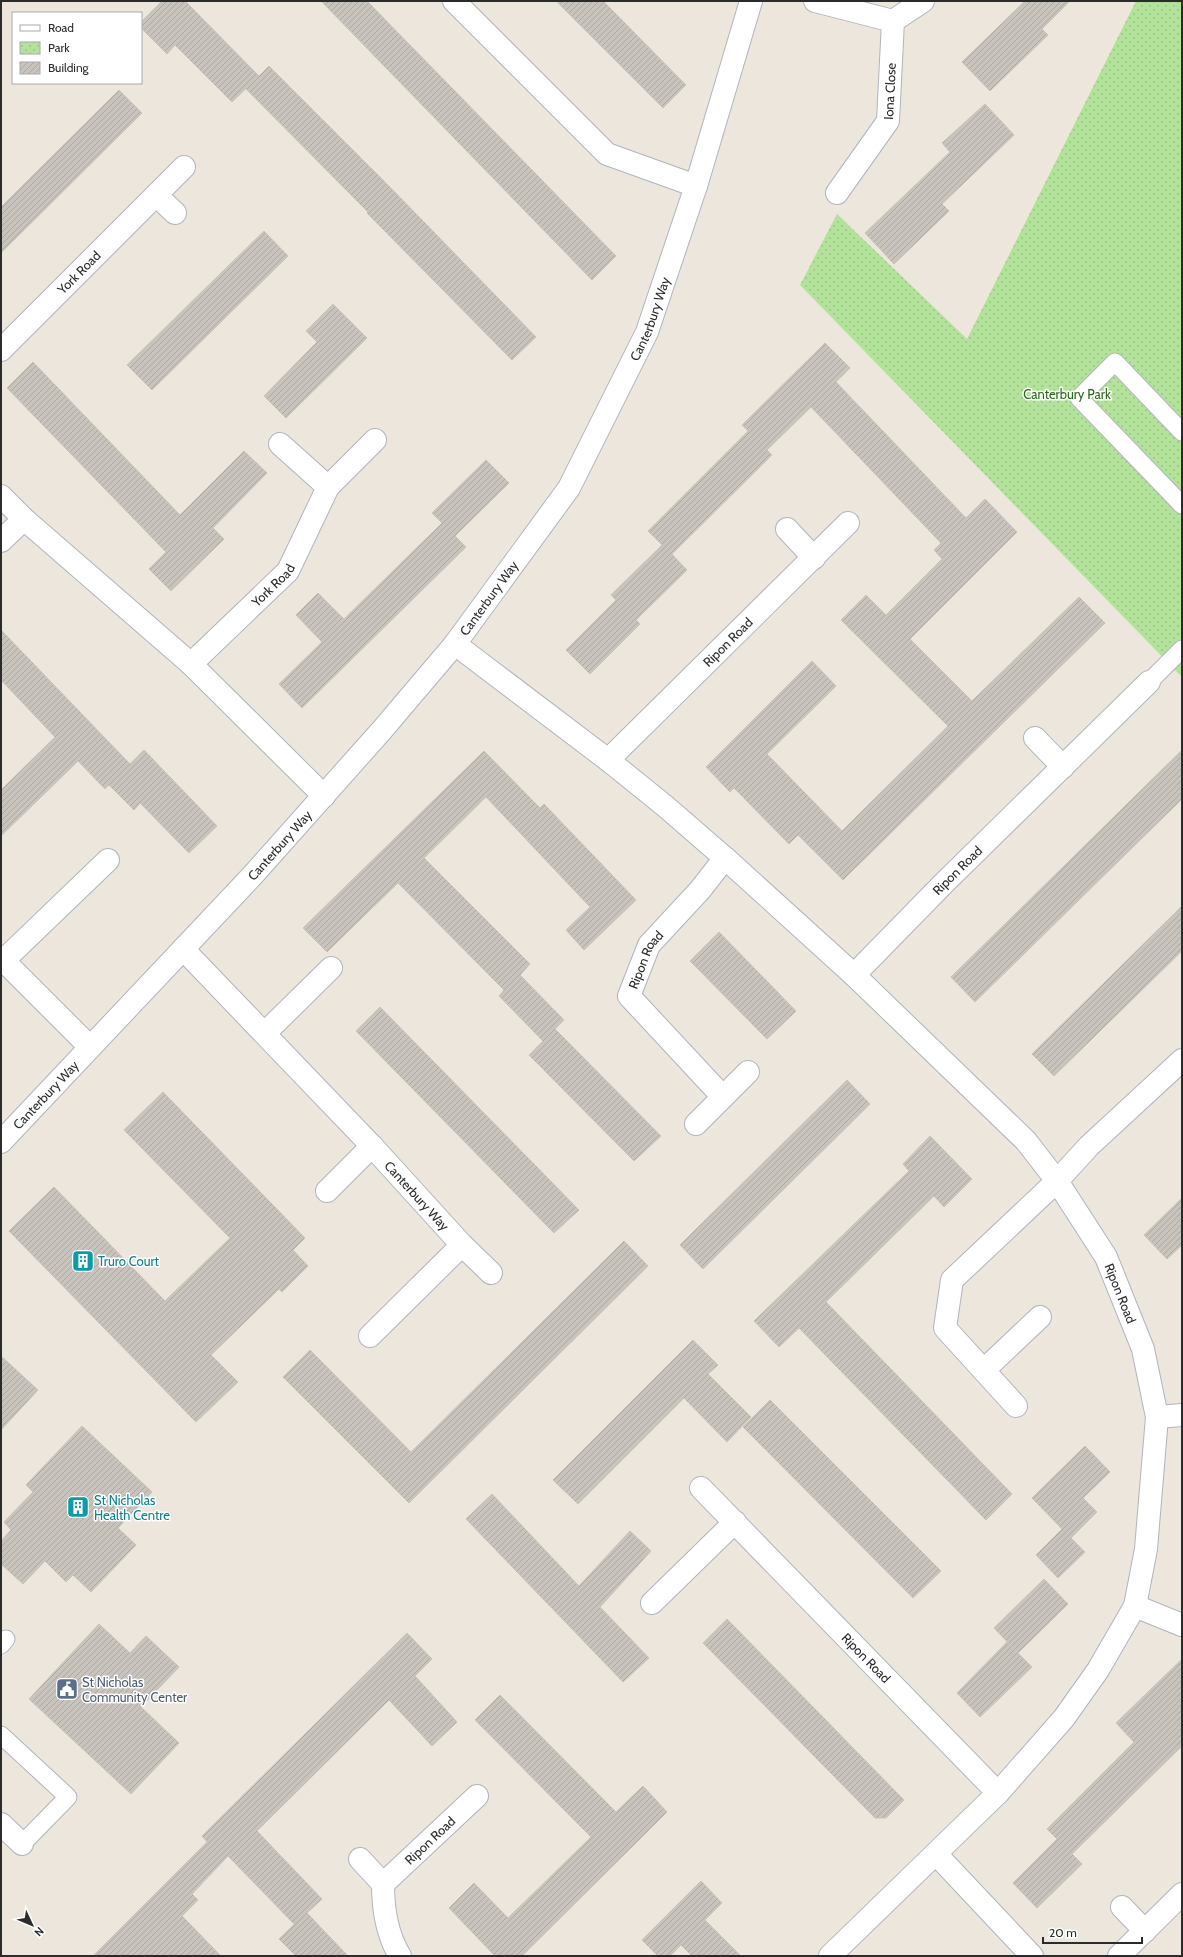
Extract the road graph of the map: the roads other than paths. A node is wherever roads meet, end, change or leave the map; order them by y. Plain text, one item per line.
1 (454, 1) edge
2 (751, 1) edge
3 (815, 1) edge
4 (923, 1) edge
5 (893, 22) junction
6 (184, 167) dead end
7 (696, 186) junction
8 (837, 193) dead end
9 (156, 195) junction
10 (175, 214) dead end
11 (1, 350) edge
12 (1182, 432) edge
13 (375, 440) dead end
14 (280, 444) dead end
15 (328, 487) junction
16 (1, 496) edge
17 (1182, 505) edge
18 (24, 519) junction
19 (848, 523) dead end
20 (787, 530) dead end
21 (1, 541) edge
22 (814, 558) junction
23 (455, 644) junction
24 (1182, 649) edge
25 (191, 664) junction
26 (1150, 682) joint
27 (1036, 738) dead end
28 (608, 760) junction
29 (1063, 767) junction
30 (324, 796) junction
31 (725, 858) junction
32 (108, 860) dead end
33 (183, 949) junction
34 (2, 959) edge
35 (331, 968) dead end
36 (854, 975) junction
37 (265, 1033) junction
38 (89, 1046) junction
39 (1182, 1060) edge
40 (748, 1072) dead end
41 (723, 1097) junction
42 (696, 1124) dead end
43 (1, 1142) edge
44 (372, 1146) junction
45 (1057, 1181) junction
46 (326, 1191) dead end
47 (462, 1245) junction
48 (491, 1273) dead end
49 (1040, 1317) dead end
50 (370, 1336) dead end
51 (984, 1370) junction
52 (1016, 1406) dead end
53 (1182, 1415) edge
54 (1157, 1417) junction
55 (701, 1488) dead end
56 (735, 1522) junction
57 (652, 1603) dead end
58 (1135, 1606) junction
59 (1182, 1625) edge
60 (1, 1735) edge
61 (998, 1793) junction
62 (477, 1796) dead end
63 (1, 1824) edge
64 (22, 1844) joint
65 (936, 1854) junction
66 (360, 1858) dead end
67 (383, 1884) junction
68 (1182, 1894) edge
69 (1122, 1907) dead end
70 (1145, 1931) junction
71 (400, 1956) edge
72 (830, 1956) edge
73 (1032, 1956) edge
74 (1119, 1956) edge

1 - 7 street
2 - 7 street, Canterbury Way
3 - 5 street
4 - 5 street
5 - 8 street, Iona Close
6 - 9 street, York Road
7 - 23 street, Canterbury Way
9 - 10 street
9 - 11 street, York Road
12 - 17 lane
13 - 15 street, York Road
14 - 15 street
15 - 25 street, York Road
16 - 18 street
18 - 21 street
18 - 25 street
19 - 22 street, Ripon Road
20 - 22 street
22 - 28 street, Ripon Road
23 - 28 street, Ripon Road
23 - 30 street, Canterbury Way
24 - 26 lane
25 - 30 street
26 - 29 street, Ripon Road
27 - 29 street
28 - 31 street, Ripon Road
29 - 36 street, Ripon Road
30 - 33 street, Canterbury Way
31 - 36 street, Ripon Road
31 - 41 street, Ripon Road
32 - 34 street
33 - 37 street, Canterbury Way
33 - 38 street, Canterbury Way
34 - 38 street
35 - 37 street
36 - 45 street, Ripon Road
37 - 44 street, Canterbury Way
38 - 43 street, Canterbury Way
39 - 45 street
40 - 41 street
41 - 42 street
44 - 46 street
44 - 47 street, Canterbury Way
45 - 51 street
45 - 54 street, Ripon Road
47 - 48 street, Canterbury Way
47 - 50 street
49 - 51 street
51 - 52 street
53 - 54 street
54 - 58 street, Ripon Road
55 - 56 street, Ripon Road
56 - 57 street
56 - 61 street, Ripon Road
58 - 59 street
58 - 61 street, Ripon Road
60 - 64 lane
61 - 65 street, Ripon Road
62 - 67 street, Ripon Road
63 - 64 street
65 - 72 street, Ripon Road
65 - 73 street
66 - 67 street
67 - 71 street
68 - 70 street
69 - 70 street
70 - 74 street

